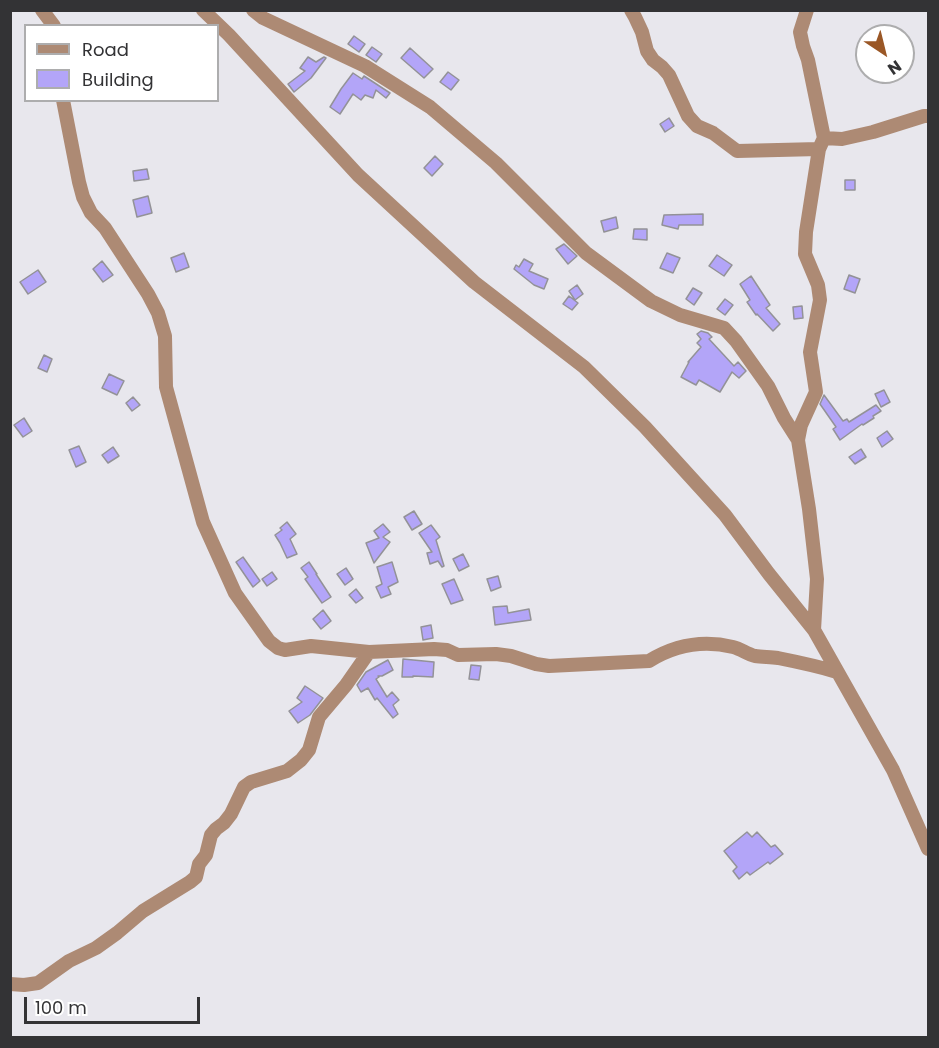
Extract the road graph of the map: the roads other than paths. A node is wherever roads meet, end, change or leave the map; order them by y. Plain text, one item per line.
1 (42, 10) edge
2 (203, 10) edge
3 (253, 10) edge
4 (631, 10) edge
5 (807, 10) edge
6 (53, 24) edge
7 (218, 24) edge
8 (219, 25) edge
9 (63, 102) edge
10 (928, 116) edge
11 (822, 143) junction
12 (798, 440) junction
13 (814, 630) junction
14 (369, 652) junction
15 (837, 672) junction
16 (928, 849) edge
17 (10, 984) edge

1 - 6 street
2 - 7 street
3 - 12 street
4 - 11 street
5 - 11 street
8 - 13 street
9 - 14 street
10 - 11 street
11 - 12 street
12 - 13 street
13 - 15 street
14 - 15 street
14 - 17 street
15 - 16 street

